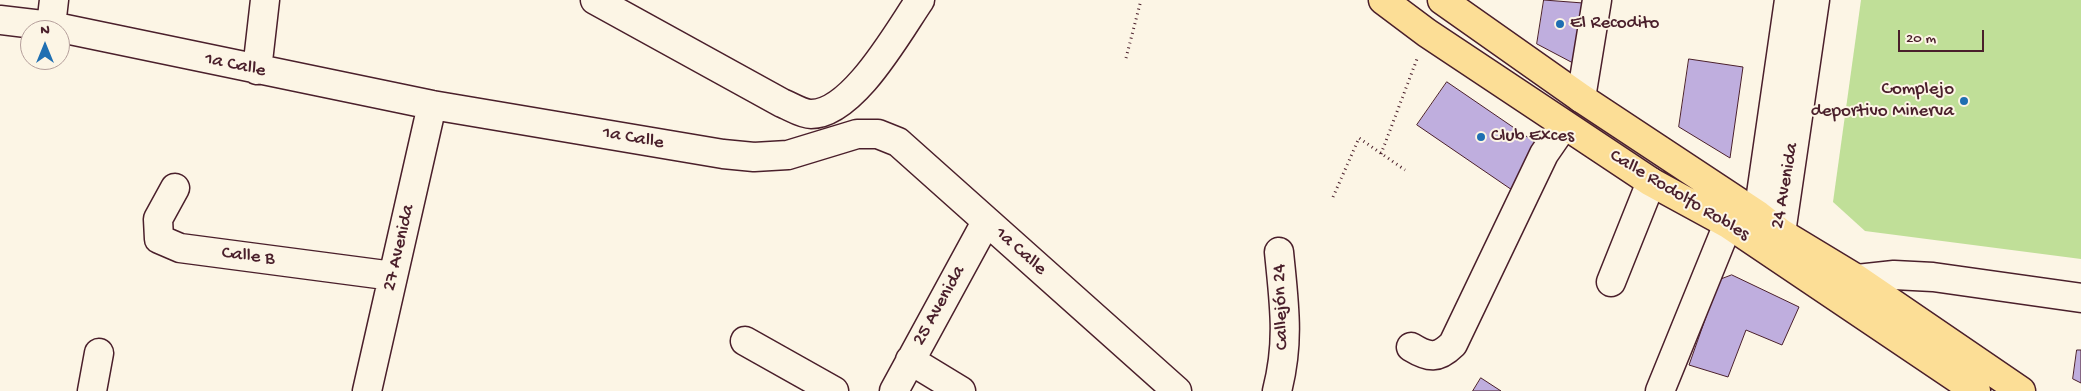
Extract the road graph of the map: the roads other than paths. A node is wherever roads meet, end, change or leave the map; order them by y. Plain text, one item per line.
1 (265, 0) edge
2 (596, 0) edge
3 (920, 0) edge
4 (1382, 0) edge
5 (1442, 0) edge
6 (1597, 0) edge
7 (1789, 0) edge
8 (1815, 0) edge
9 (53, 13) edge
10 (0, 20) edge
11 (257, 70) junction
12 (1581, 98) junction
13 (432, 105) junction
14 (1564, 125) junction
15 (1651, 182) junction
16 (175, 188) dead end
17 (1758, 215) junction
18 (986, 222) junction
19 (1728, 224) junction
20 (1775, 242) junction
21 (1280, 252) dead end
22 (394, 276) junction
23 (1857, 279) junction
24 (1611, 282) dead end
25 (2081, 298) edge
26 (745, 340) dead end
27 (1411, 347) dead end
28 (99, 354) dead end
29 (910, 360) junction
30 (371, 390) edge
31 (92, 391) edge
32 (834, 391) edge
33 (894, 391) edge
34 (961, 391) edge
35 (1176, 391) edge
36 (1277, 391) edge
37 (1660, 391) edge
38 (1976, 391) edge
39 (2021, 391) edge

1 - 11 street
2 - 3 street
4 - 14 main road, Calle Rodolfo Robles
5 - 12 main road, Calle Rodolfo Robles
6 - 12 street
7 - 17 street, 24 Avenida
8 - 20 street, 24 Avenida
9 - 10 street, 1a Calle
9 - 11 street, 1a Calle
11 - 13 street, 1a Calle
12 - 17 main road, Calle Rodolfo Robles
13 - 18 street, 1a Calle
13 - 22 street, 27 Avenida
14 - 15 main road, Calle Rodolfo Robles
14 - 27 street
15 - 19 main road, Calle Rodolfo Robles
15 - 24 street
16 - 22 street, Calle B
17 - 19 street, 24 Avenida
17 - 20 main road, Calle Rodolfo Robles
18 - 29 street, 25 Avenida
18 - 35 street, 1a Calle
19 - 20 main road, Calle Rodolfo Robles
19 - 37 street
20 - 23 main road, Calle Rodolfo Robles
20 - 38 main road, Calle Rodolfo Robles
21 - 36 street, Callejón 24
22 - 30 street, 27 Avenida
23 - 25 street
23 - 39 main road, Calle Rodolfo Robles
26 - 32 street
28 - 31 street
29 - 33 street, 25 Avenida
29 - 34 street

